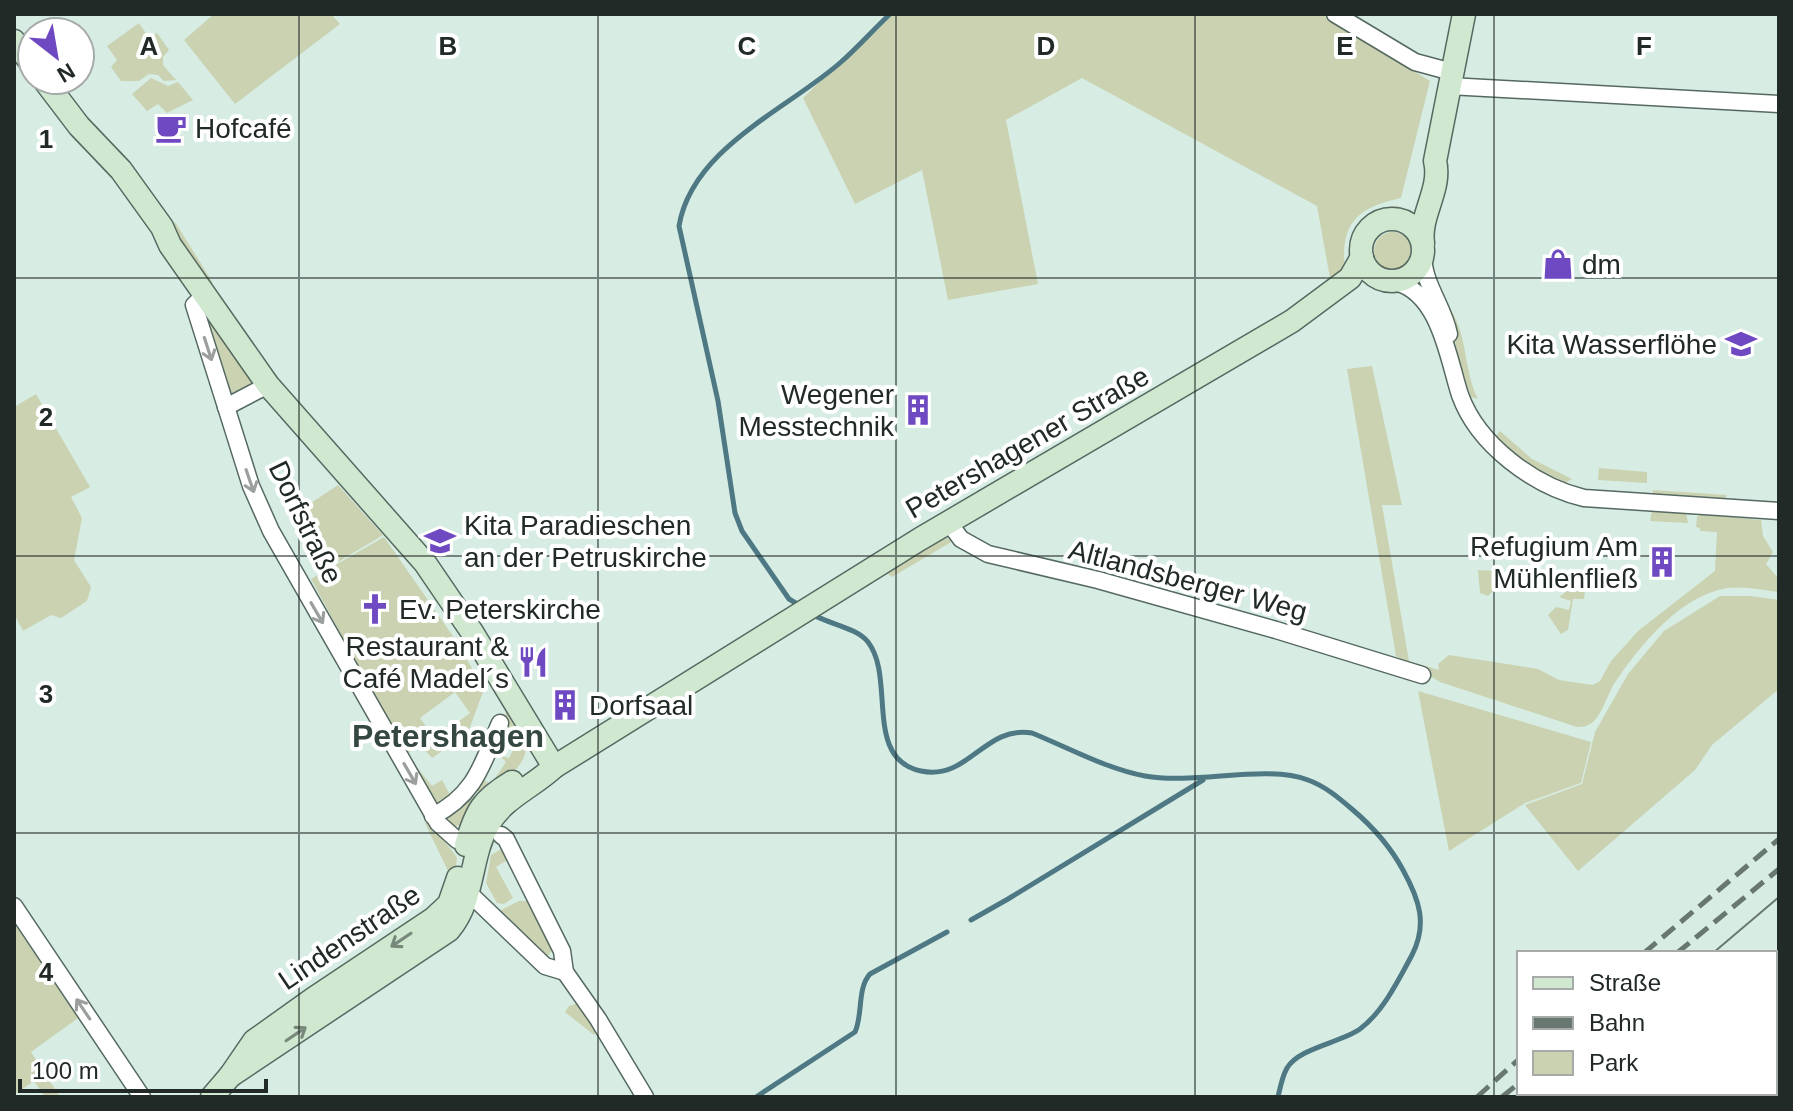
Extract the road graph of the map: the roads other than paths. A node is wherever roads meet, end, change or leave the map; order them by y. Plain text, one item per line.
1 (1335, 14) edge
2 (1464, 14) edge
3 (1451, 79) junction
4 (56, 96) edge
5 (1779, 104) edge
6 (1435, 161) junction
7 (1393, 219) junction
8 (1423, 249) junction
9 (1362, 257) junction
10 (1391, 281) junction
11 (205, 295) junction
12 (1292, 321) junction
13 (1453, 363) junction
14 (268, 385) junction
15 (226, 407) junction
16 (1779, 511) edge
17 (949, 523) junction
18 (1422, 675) dead end
19 (500, 723) dead end
20 (554, 767) junction
21 (433, 816) junction
22 (501, 835) dead end
23 (473, 845) junction
24 (462, 890) junction
25 (14, 906) edge
26 (565, 972) junction
27 (142, 1097) edge
28 (212, 1097) edge
29 (645, 1097) edge

1 - 3 street
2 - 3 street, Petershagener Straße
3 - 5 street
3 - 6 street, Petershagener Straße
4 - 11 street, Dorfstraße
6 - 7 street, Petershagener Straße
6 - 8 street, Petershagener Straße
7 - 8 street
7 - 9 street, Petershagener Straße
8 - 10 street, Petershagener Straße
8 - 13 street
9 - 10 street
9 - 12 street, Petershagener Straße
10 - 12 street, Petershagener Straße
10 - 13 street
11 - 14 street, Dorfstraße
11 -> 15 street, Dorfstraße
12 - 17 street, Petershagener Straße
13 - 16 street
14 - 15 street
14 - 20 street, Dorfstraße
15 -> 21 street, Dorfstraße
17 - 18 street, Altlandsberger Weg
17 - 20 street, Petershagener Straße
19 - 21 street
20 - 23 street, Lindenstraße
21 - 23 street, Dorfstraße
22 - 26 street
23 - 24 street, Lindenstraße
24 - 26 street
24 - 28 street, Lindenstraße
27 -> 25 street
26 - 29 street

